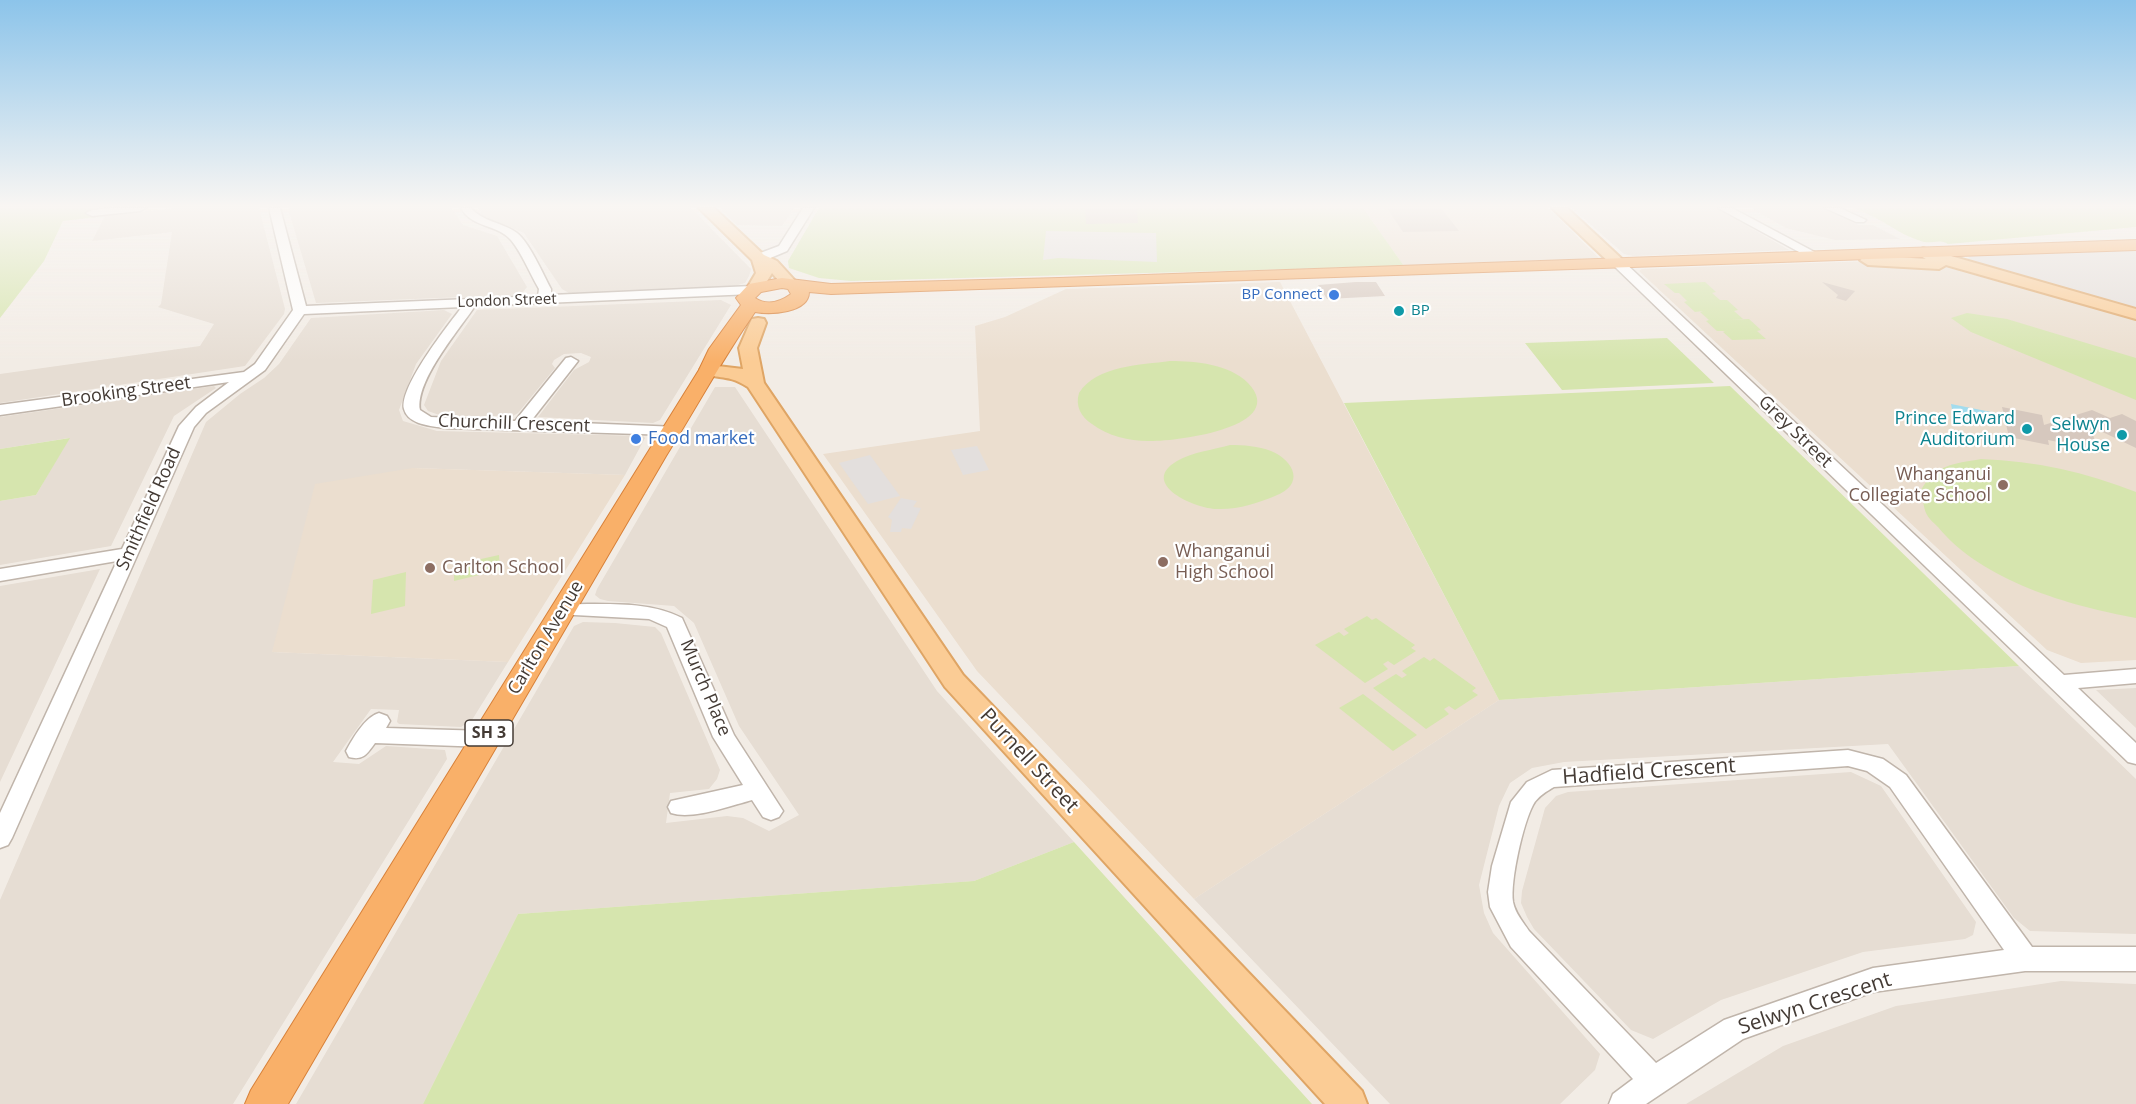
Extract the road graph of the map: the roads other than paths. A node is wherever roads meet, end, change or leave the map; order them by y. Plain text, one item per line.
1 (287, 260) edge
2 (528, 260) edge
3 (1614, 260) edge
4 (1765, 260) edge
5 (1829, 260) edge
6 (1868, 260) junction
7 (1874, 260) edge
8 (1958, 260) edge
9 (1961, 260) joint
10 (766, 261) junction
11 (1618, 263) junction
12 (869, 287) junction
13 (2042, 288) junction
14 (793, 294) junction
15 (544, 300) junction
16 (752, 302) junction
17 (471, 303) junction
18 (300, 310) junction
19 (2136, 314) edge
20 (571, 361) dead end
21 (713, 364) junction
22 (252, 375) junction
23 (754, 383) junction
24 (0, 410) edge
25 (520, 425) junction
26 (672, 430) junction
27 (129, 553) junction
28 (0, 576) edge
29 (563, 610) junction
30 (2136, 676) edge
31 (2059, 683) junction
32 (368, 736) dead end
33 (486, 739) junction
34 (2136, 756) edge
35 (756, 790) junction
36 (679, 807) dead end
37 (771, 811) dead end
38 (0, 838) edge
39 (2025, 959) junction
40 (2136, 959) edge
41 (1654, 1081) junction
42 (265, 1104) edge
43 (1349, 1104) edge
44 (1623, 1104) edge

1 - 18 street
2 - 15 street
3 - 11 main road, Grey Street
4 - 11 highway, SH 3
5 - 6 highway, SH 3
6 - 7 highway, SH 3
6 - 13 main road
8 - 9 highway, SH 3
9 - 13 main road
10 - 12 highway
10 - 14 main road
10 - 16 main road, Purnell Street
11 - 12 highway, SH 3
11 - 31 street, Grey Street
12 - 14 highway, SH 3
13 - 19 main road
14 - 16 highway, Carlton Avenue / SH 3
14 - 16 highway, SH 3
15 - 16 street, London Street
15 - 17 street, London Street
16 - 21 highway, Carlton Avenue / SH 3
16 - 23 main road, Purnell Street
17 - 18 street, London Street
17 - 25 street, Churchill Crescent
18 - 22 street, Smithfield Road
20 - 25 street
21 - 23 main road
21 - 26 highway, Carlton Avenue / SH 3
22 - 24 street, Brooking Street
22 - 27 street, Smithfield Road
23 - 43 main road, Purnell Street
25 - 26 street, Churchill Crescent
26 - 29 highway, Carlton Avenue / SH 3
27 - 28 street
27 - 38 street, Smithfield Road
29 - 33 highway, Carlton Avenue / SH 3
29 - 35 street, Murch Place
30 - 31 street
31 - 34 street, Grey Street
32 - 33 street
33 - 42 highway, Carlton Avenue / SH 3
35 - 36 street
35 - 37 street, Murch Place
39 - 40 street, Selwyn Crescent
39 - 41 street, Selwyn Crescent
39 - 41 street, Hadfield Crescent
41 - 44 street, Selwyn Crescent

